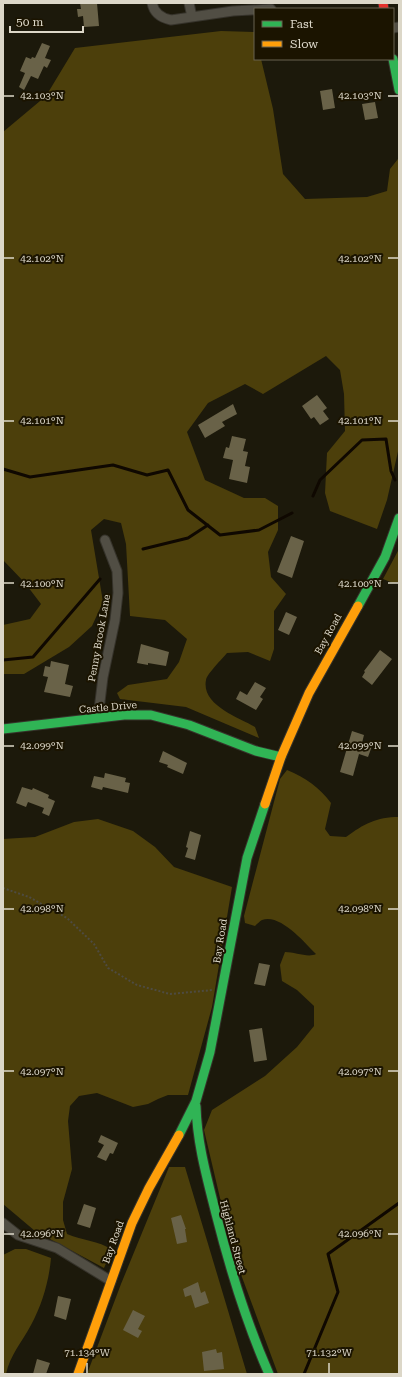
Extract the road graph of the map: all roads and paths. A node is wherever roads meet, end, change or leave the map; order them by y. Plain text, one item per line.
1 (152, 3) edge
2 (189, 3) edge
3 (254, 9) edge
4 (192, 17) junction
5 (393, 60) edge
6 (399, 90) edge
7 (399, 518) edge
8 (105, 540) dead end
9 (98, 718) junction
10 (3, 729) edge
11 (281, 757) junction
12 (3, 888) edge
13 (223, 990) junction
14 (196, 1101) junction
15 (3, 1223) edge
16 (111, 1280) junction
17 (78, 1374) edge
18 (269, 1374) edge

1 - 4 street
2 - 4 street
3 - 4 street
5 - 6 main road
7 - 11 main road, Bay Road
8 - 9 street, Penny Brook Lane
9 - 10 main road, Castle Drive
9 - 11 main road, Castle Drive
11 - 13 main road, Bay Road
12 - 13 path
13 - 14 main road, Bay Road
14 - 16 main road, Bay Road
14 - 18 main road, Highland Street
15 - 16 street
16 - 17 main road, Bay Road

